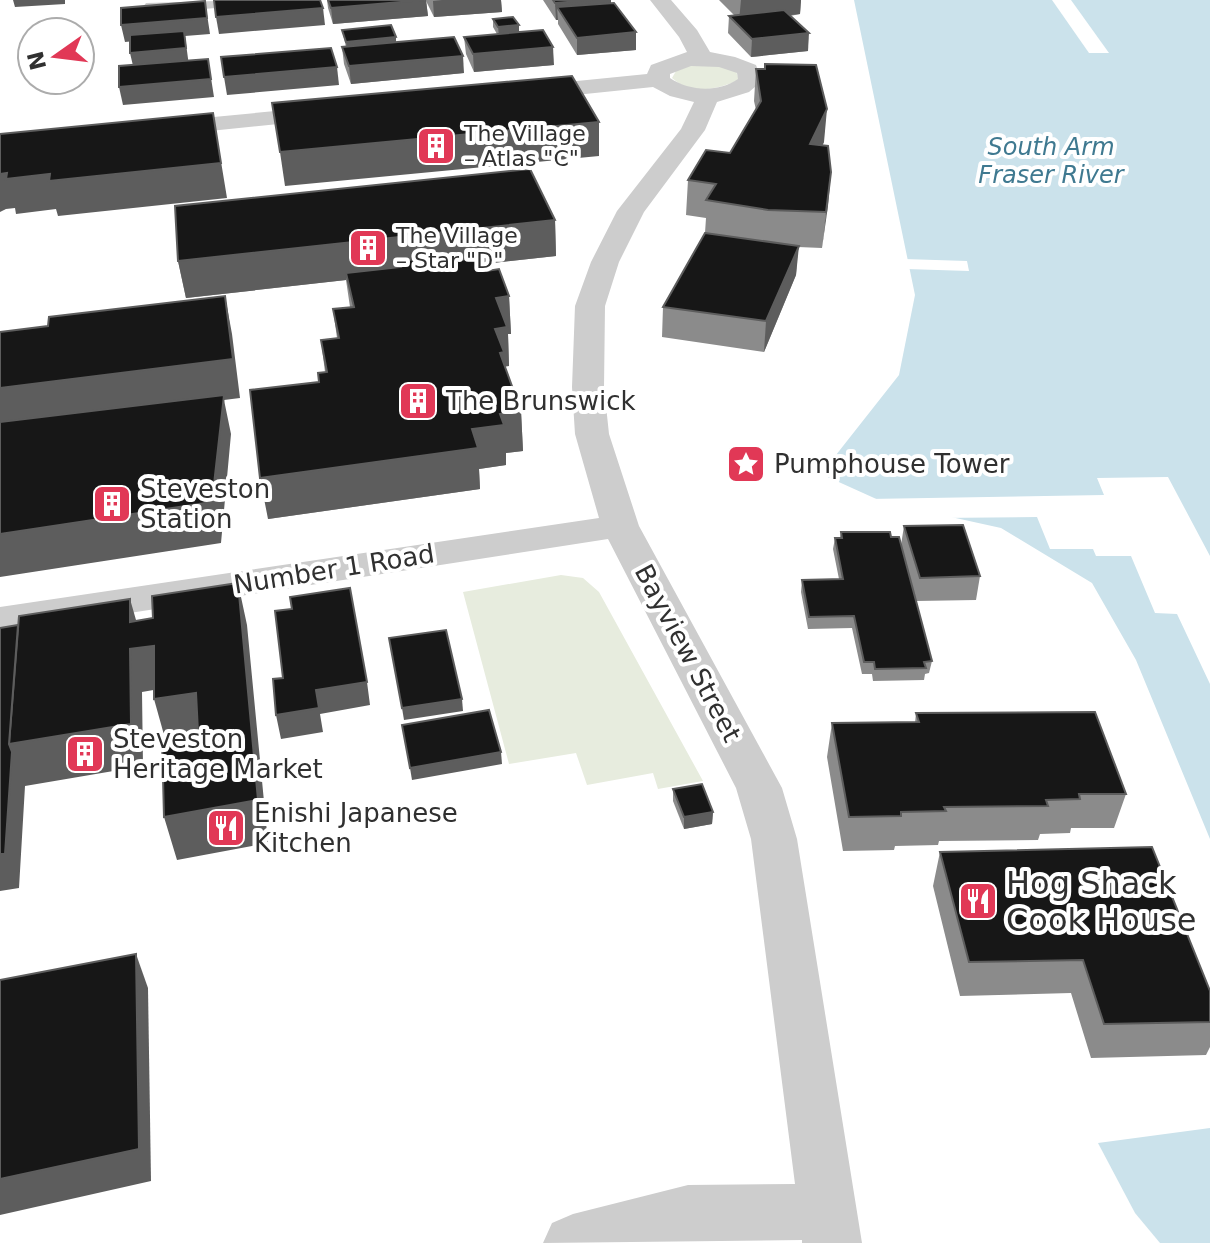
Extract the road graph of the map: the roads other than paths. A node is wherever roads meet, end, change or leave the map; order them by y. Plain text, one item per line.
1 (241, 0) edge
2 (660, 0) edge
3 (137, 8) edge
4 (702, 59) junction
5 (658, 80) junction
6 (709, 94) junction
7 (505, 95) edge
8 (348, 111) edge
9 (144, 131) edge
10 (620, 526) junction
11 (0, 620) edge
12 (830, 1227) edge
13 (573, 1243) edge

1 - 3 street
2 - 4 street
4 - 5 street
4 - 6 street
5 - 6 street
5 - 7 street
6 - 10 street, Bayview Street
8 - 9 street
10 - 11 street, Number 1 Road
10 - 12 street, Bayview Street
12 - 13 street

